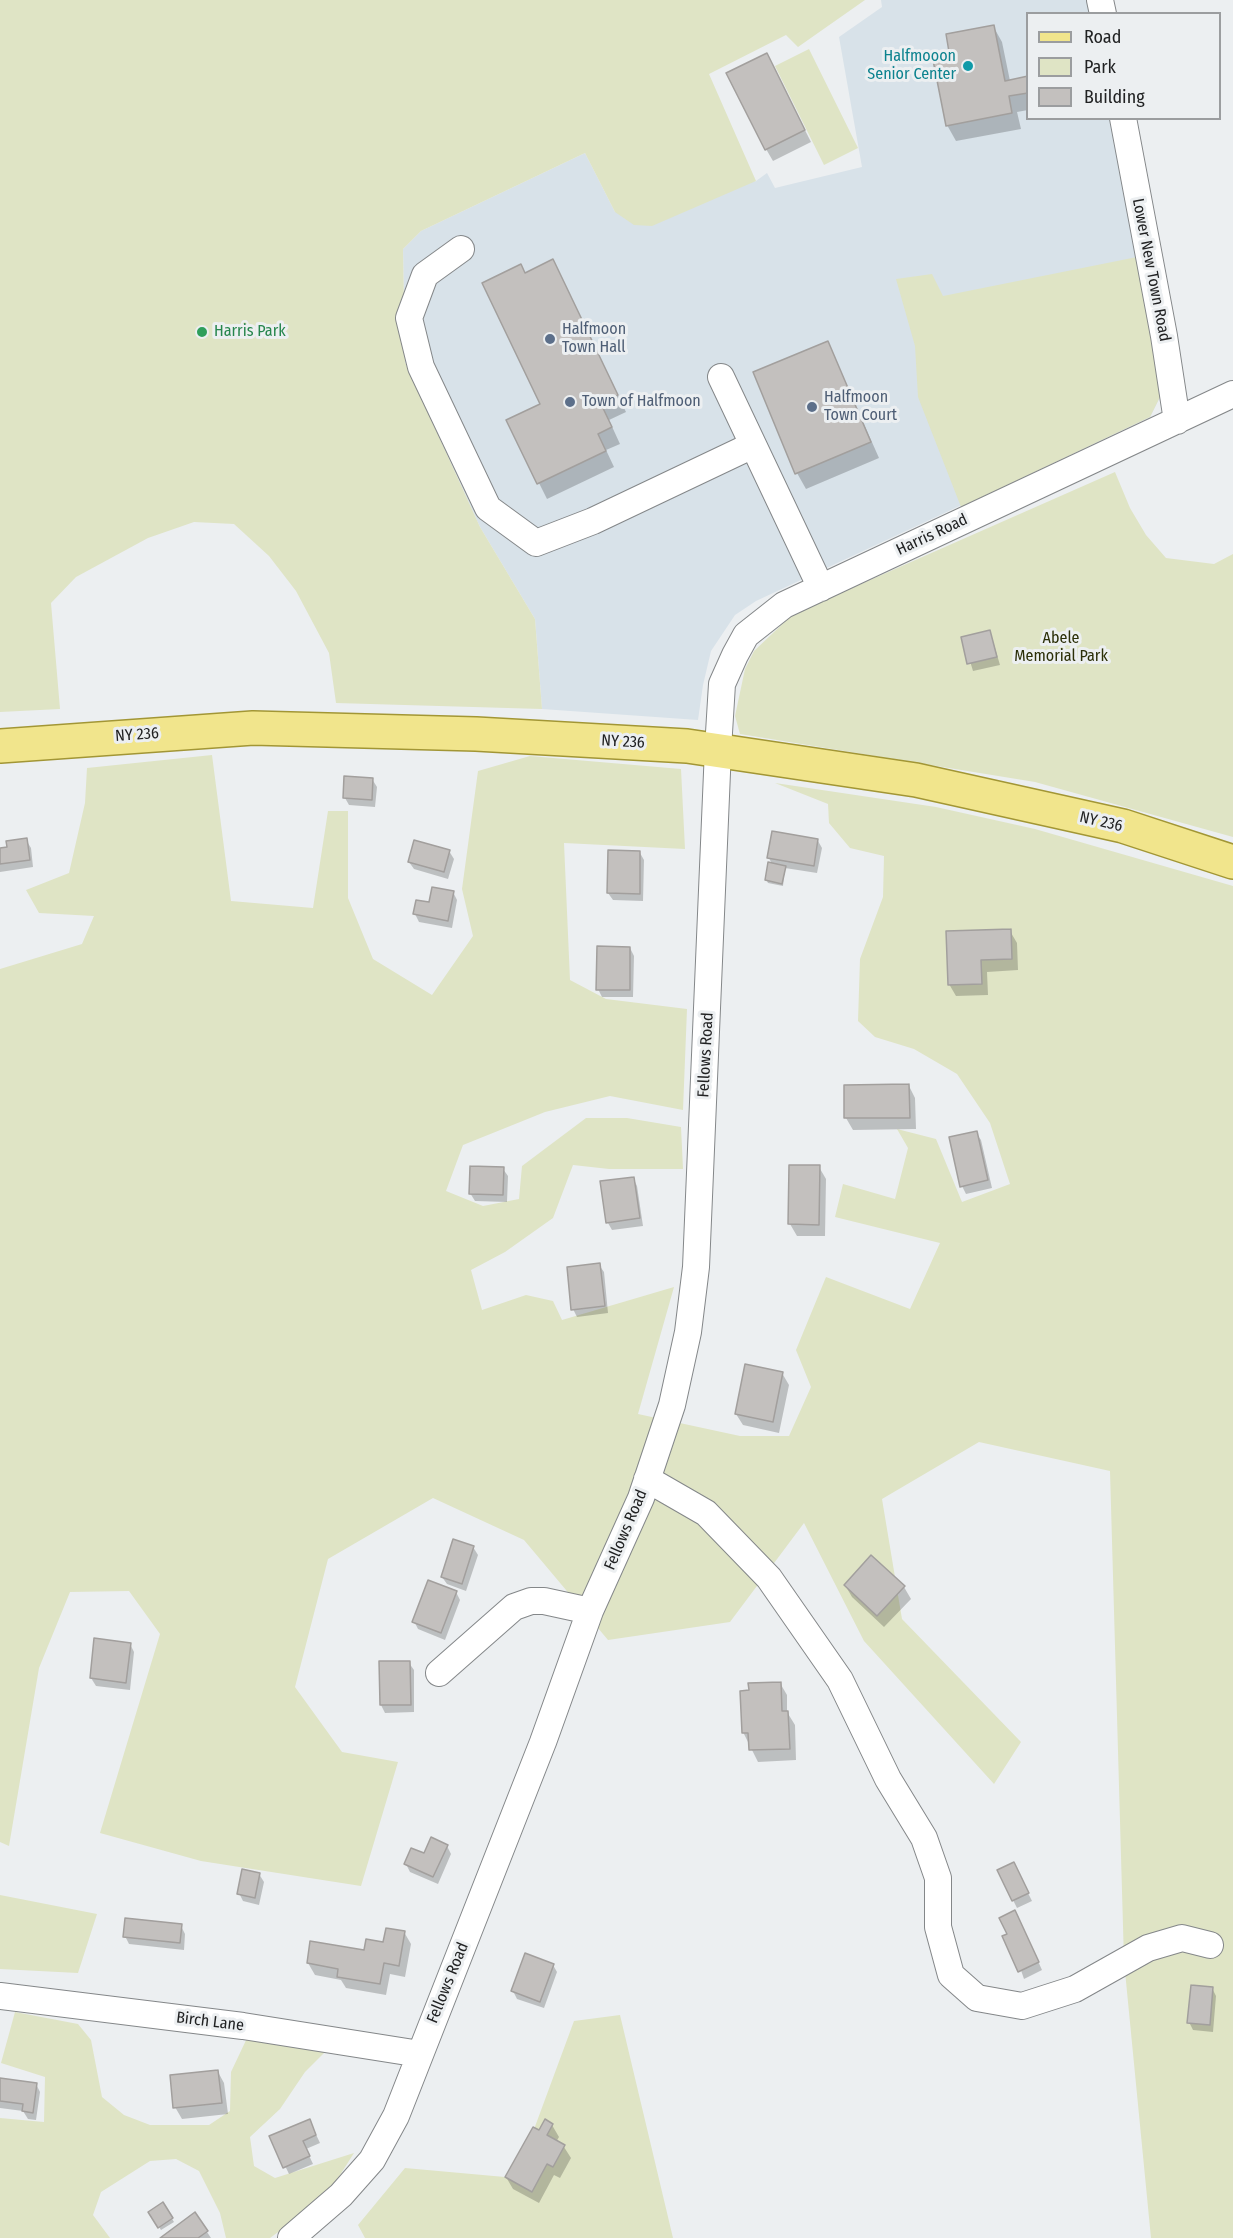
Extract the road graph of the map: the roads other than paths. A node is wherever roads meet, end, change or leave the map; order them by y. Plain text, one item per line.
1 (1123, 120) edge
2 (461, 249) dead end
3 (721, 377) dead end
4 (1233, 394) edge
5 (1176, 421) junction
6 (753, 445) junction
7 (820, 588) junction
8 (0, 746) edge
9 (717, 749) junction
10 (1233, 862) edge
11 (647, 1479) junction
12 (590, 1611) junction
13 (439, 1673) dead end
14 (1210, 1945) dead end
15 (0, 1996) edge
16 (420, 2054) junction
17 (291, 2238) edge

1 - 5 street, Lower New Town Road
2 - 6 street
3 - 6 street
4 - 5 street, Harris Road
5 - 7 street, Harris Road
6 - 7 street
7 - 9 street, Harris Road
8 - 9 main road, NY 236 / NY 236
9 - 10 main road, NY 236 / NY 236
9 - 11 street, Fellows Road
11 - 12 street, Fellows Road
11 - 14 street
12 - 13 street
12 - 16 street, Fellows Road
15 - 16 street, Birch Lane
16 - 17 street, Fellows Road

